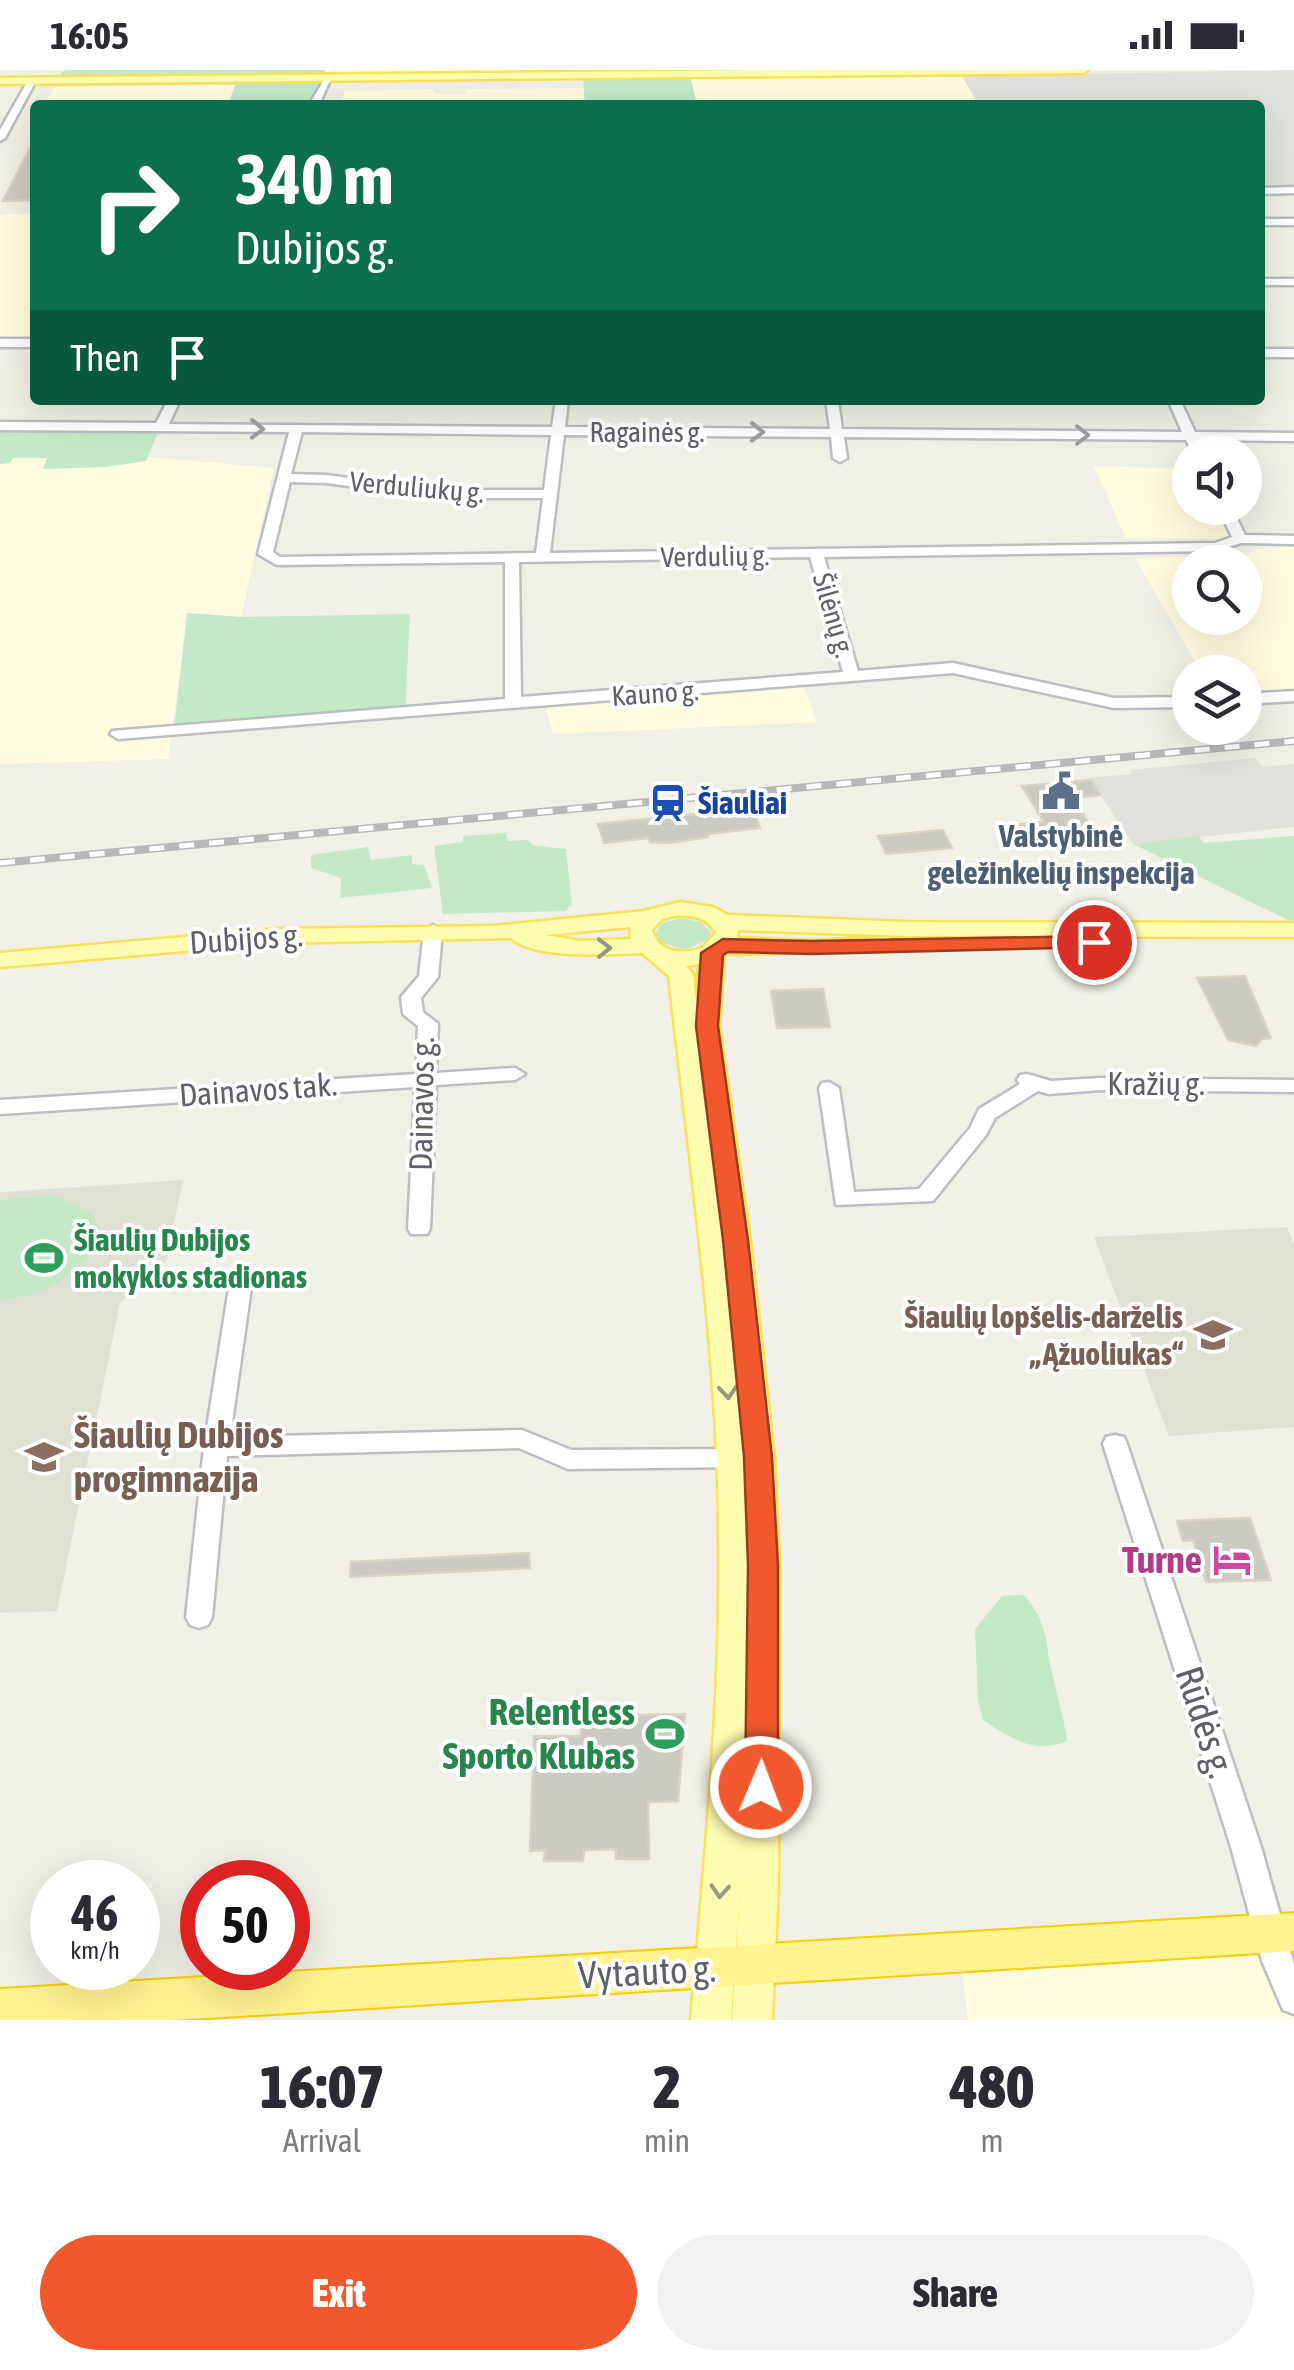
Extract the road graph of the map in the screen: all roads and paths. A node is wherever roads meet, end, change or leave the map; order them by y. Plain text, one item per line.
1 (56, 70) edge
2 (1083, 70) edge
3 (951, 71) edge
4 (328, 78) junction
5 (0, 81) edge
6 (32, 81) junction
7 (317, 100) edge
8 (0, 138) edge
9 (1294, 190) edge
10 (1265, 191) edge
11 (1265, 222) edge
12 (1294, 222) edge
13 (1265, 282) edge
14 (1294, 282) edge
15 (0, 343) edge
16 (30, 343) edge
17 (1265, 353) edge
18 (1294, 353) edge
19 (172, 405) edge
20 (561, 405) edge
21 (833, 405) edge
22 (1176, 405) edge
23 (0, 426) edge
24 (160, 428) junction
25 (296, 429) junction
26 (558, 432) junction
27 (837, 433) junction
28 (1190, 435) edge
29 (1172, 436) edge
30 (1262, 436) edge
31 (1294, 436) edge
32 (840, 458) dead end
33 (283, 478) junction
34 (551, 494) junction
35 (1233, 525) edge
36 (1240, 539) junction
37 (1294, 540) edge
38 (816, 554) junction
39 (542, 558) junction
40 (512, 559) junction
41 (852, 676) junction
42 (1294, 696) edge
43 (1262, 698) edge
44 (1172, 702) edge
45 (513, 703) junction
46 (118, 734) dead end
47 (648, 918) junction
48 (1294, 930) edge
49 (433, 931) junction
50 (493, 933) junction
51 (719, 940) junction
52 (1294, 943) edge
53 (654, 951) junction
54 (0, 960) edge
55 (516, 1074) dead end
56 (427, 1078) junction
57 (1294, 1086) edge
58 (828, 1088) dead end
59 (0, 1107) edge
60 (419, 1228) dead end
61 (240, 1288) dead end
62 (1115, 1444) dead end
63 (216, 1447) junction
64 (746, 1458) junction
65 (199, 1617) dead end
66 (1282, 1932) edge
67 (736, 1967) junction
68 (1294, 2000) edge
69 (0, 2010) edge
70 (711, 2020) edge
71 (752, 2020) edge

1 - 6 main road
2 - 3 main road
3 - 4 main road
4 - 6 main road
4 - 7 street
5 - 6 main road
6 - 8 street
9 - 10 street
11 - 12 street
13 - 14 street
15 - 16 street
17 - 18 street
19 - 24 street
20 - 26 street
21 - 27 street
22 - 28 street
23 - 24 street, Ragainės g.
24 -> 25 street, Ragainės g.
25 - 26 street, Ragainės g.
25 - 33 street, Verdulių g.
26 -> 27 street, Ragainės g.
26 - 34 street
27 -> 29 street, Ragainės g.
27 - 32 street
30 - 31 street, Ragainės g.
33 - 34 street, Verduliukų g.
33 - 40 street, Verdulių g.
34 - 39 street
35 - 36 street
36 - 37 street, Verdulių g.
36 - 38 street, Verdulių g.
38 - 39 street, Verdulių g.
38 - 41 street, Šilėnų g.
39 - 40 street, Verdulių g.
40 - 45 street
41 - 44 street, Kauno g.
41 - 45 street, Kauno g.
42 - 43 street
45 - 46 street, Kauno g.
47 - 50 main road, Dubijos g.
47 - 51 main road, Dubijos g.
47 - 53 main road
48 - 51 main road
49 - 50 main road, Dubijos g.
49 - 54 main road, Dubijos g.
49 - 56 street, Dainavos g.
50 -> 53 main road, Dubijos g.
51 - 52 main road
51 - 53 main road, Dubijos g.
51 - 64 main road
53 -> 64 main road
55 - 56 street, Dainavos tak.
56 - 59 street, Dainavos tak.
56 - 60 street, Dainavos g.
57 - 58 street, Kražių g.
61 - 63 street
62 - 66 street, Rūdės g.
63 - 64 street
63 - 65 street
64 - 67 main road
66 - 67 highway, Vytauto g.
66 - 68 street, Rūdės g.
67 - 69 highway, Vytauto g.
67 - 70 main road
67 - 71 main road

